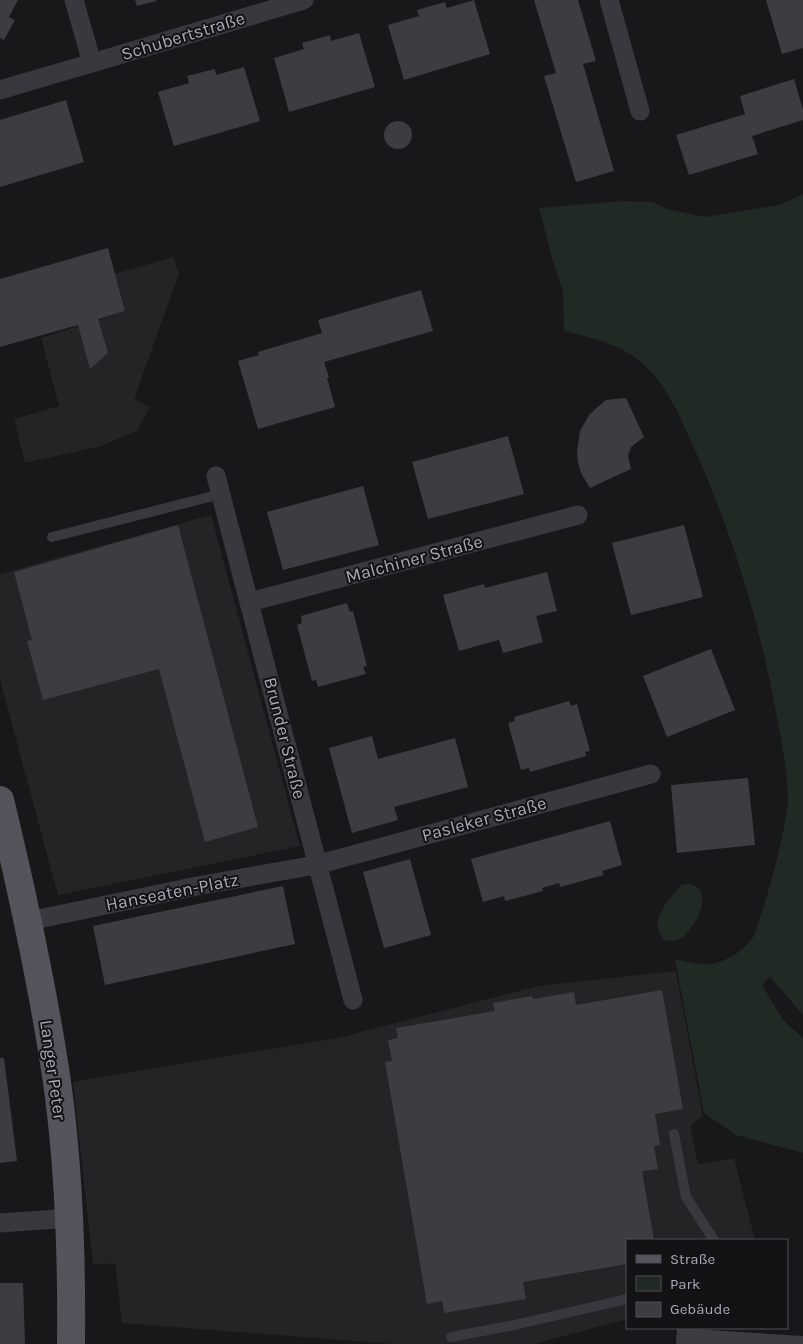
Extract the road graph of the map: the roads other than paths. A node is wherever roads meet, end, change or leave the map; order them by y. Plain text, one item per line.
1 (74, 0) edge
2 (304, 0) edge
3 (609, 0) edge
4 (92, 63) junction
5 (0, 90) edge
6 (640, 111) dead end
7 (219, 485) joint
8 (578, 515) dead end
9 (52, 537) dead end
10 (250, 602) junction
11 (651, 774) dead end
12 (0, 800) edge
13 (316, 865) junction
14 (29, 921) junction
15 (353, 1000) dead end
16 (674, 1134) dead end
17 (70, 1218) junction
18 (0, 1223) edge
19 (713, 1239) edge
20 (626, 1299) edge
21 (451, 1337) dead end
22 (71, 1344) edge

1 - 4 street
2 - 4 street, Schubertstraße
3 - 6 street
4 - 5 street, Schubertstraße
7 - 9 lane
7 - 10 street, Brunder Straße
8 - 10 street, Malchiner Straße
10 - 13 street, Brunder Straße
11 - 13 street, Pasleker Straße
12 - 14 main road, Langer Peter
13 - 14 street, Hanseaten-Platz
13 - 15 street, Brunder Straße
14 - 17 main road, Langer Peter
16 - 19 lane
17 - 18 street
17 - 22 main road, Langer Peter
20 - 21 lane

